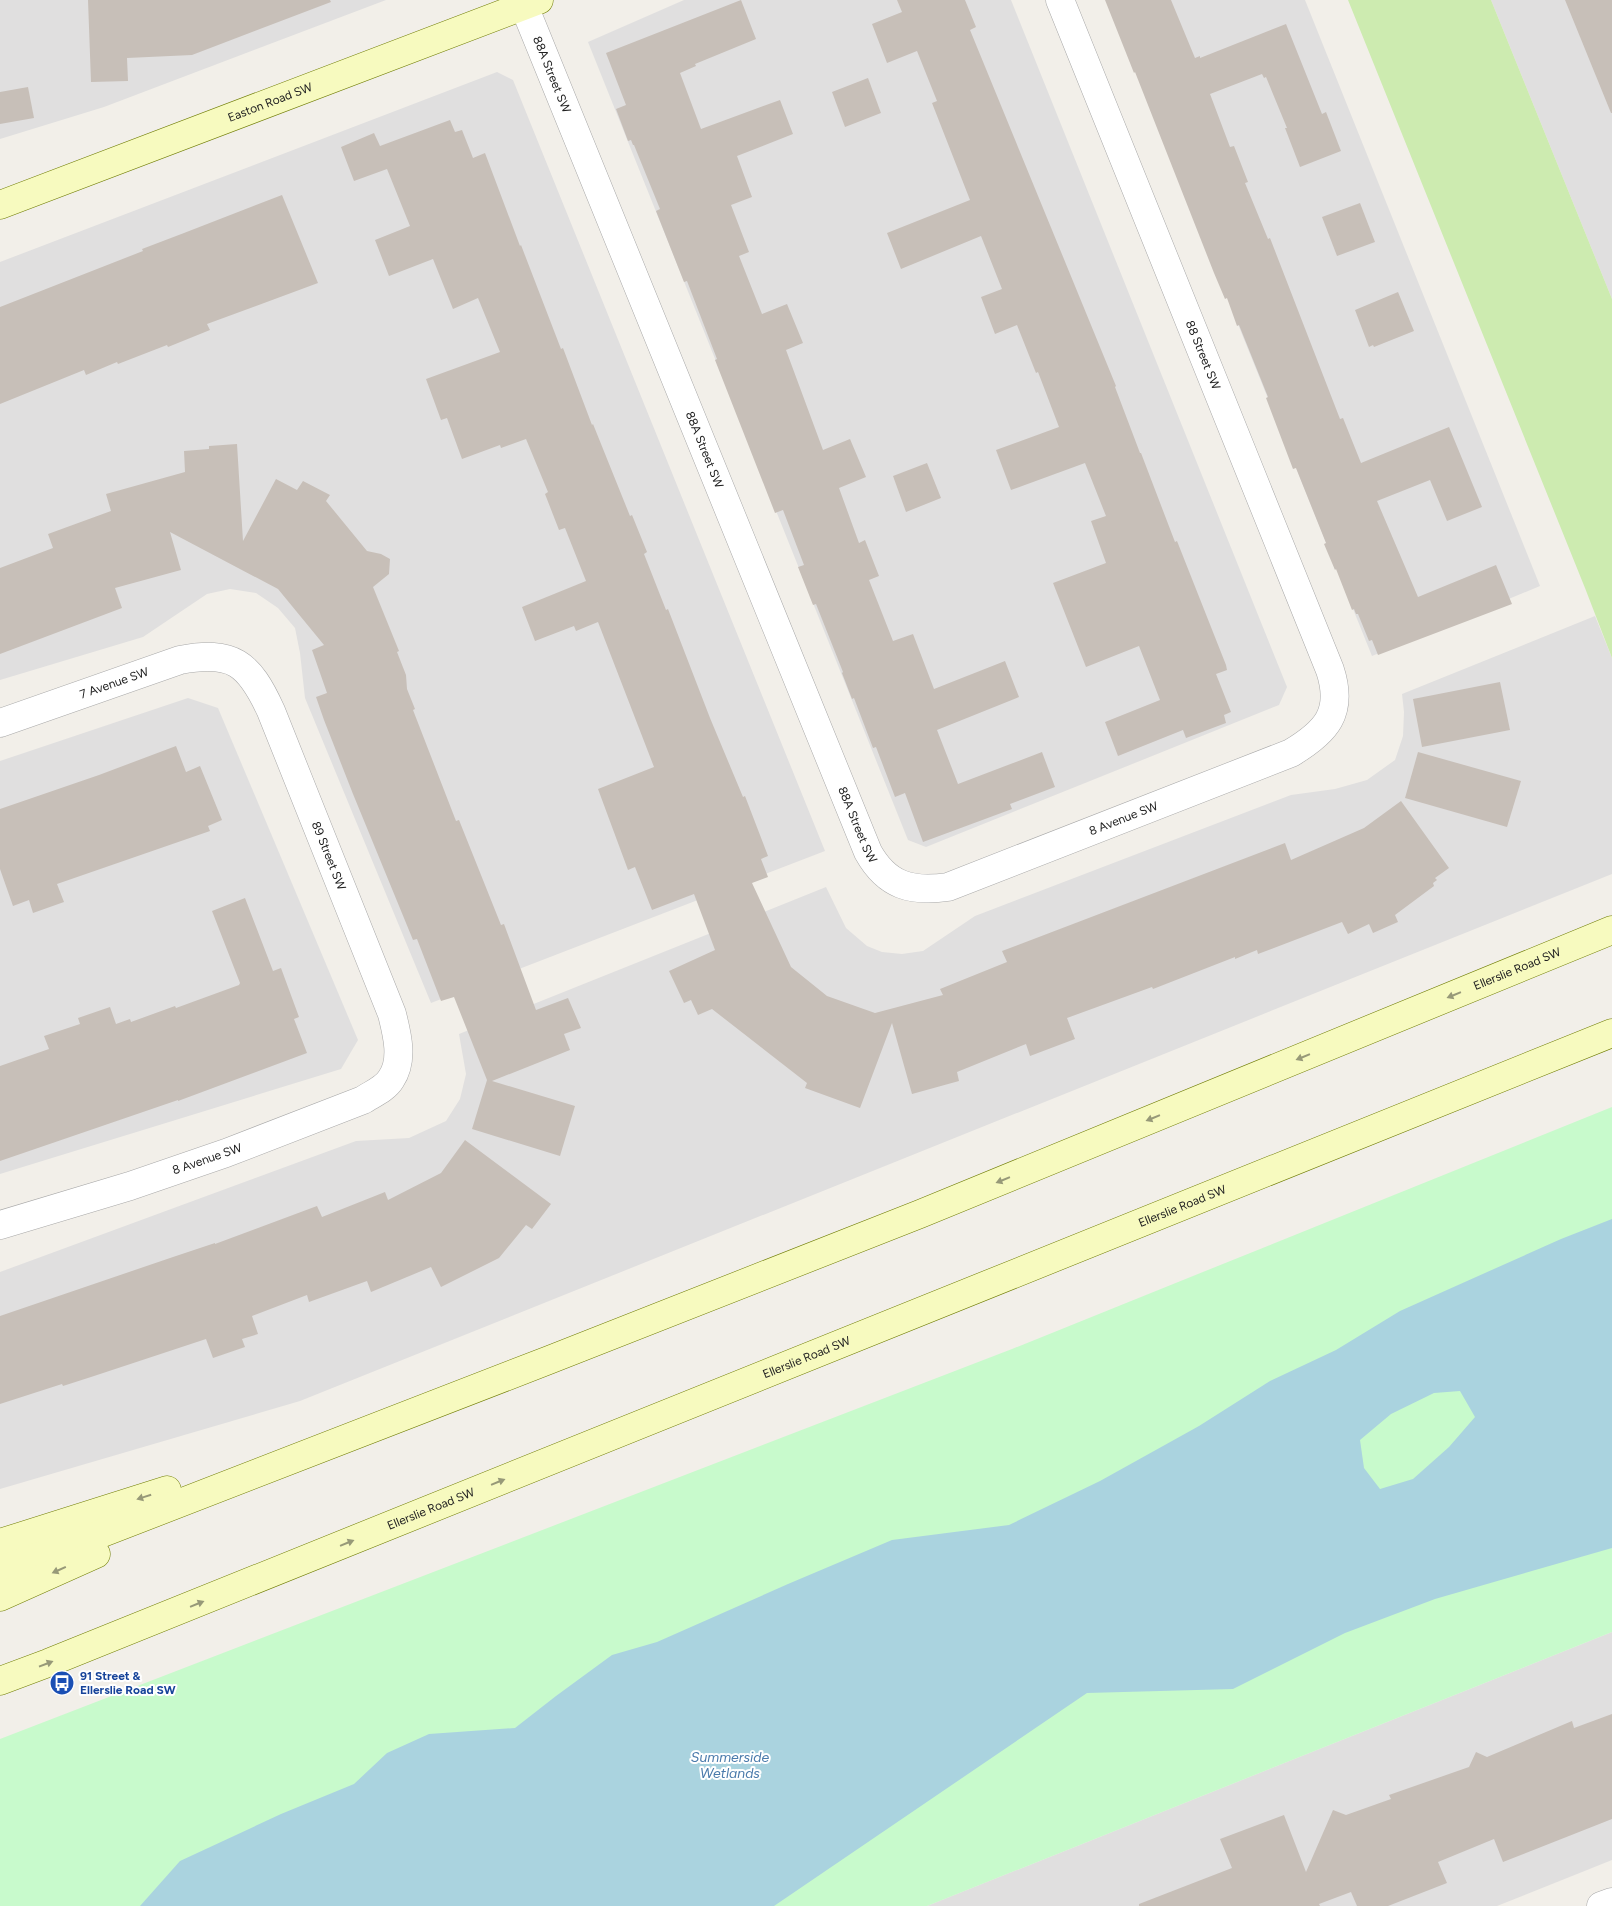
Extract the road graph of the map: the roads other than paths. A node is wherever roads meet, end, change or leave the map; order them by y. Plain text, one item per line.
1 (1060, 0) edge
2 (532, 3) edge
3 (0, 205) edge
4 (232, 660) joint
5 (1333, 712) joint
6 (0, 723) edge
7 (898, 883) joint
8 (1612, 930) edge
9 (1612, 1033) edge
10 (397, 1064) joint
11 (0, 1225) edge
12 (407, 1414) junction
13 (0, 1543) edge
14 (0, 1570) edge
15 (0, 1597) edge
16 (0, 1681) edge
17 (1612, 1902) edge
18 (1601, 1906) edge

1 - 5 street, 88 Street SW
2 - 3 main road, Easton Road SW
2 - 7 street, 88A Street SW
4 - 6 street, 7 Avenue SW
4 - 10 street, 89 Street SW
5 - 7 street, 8 Avenue SW
8 -> 12 main road, Ellerslie Road SW
16 -> 9 main road, Ellerslie Road SW
10 - 11 street, 8 Avenue SW
12 -> 13 main road
12 - 14 main road, Ellerslie Road SW
12 -> 15 main road
17 - 18 street

